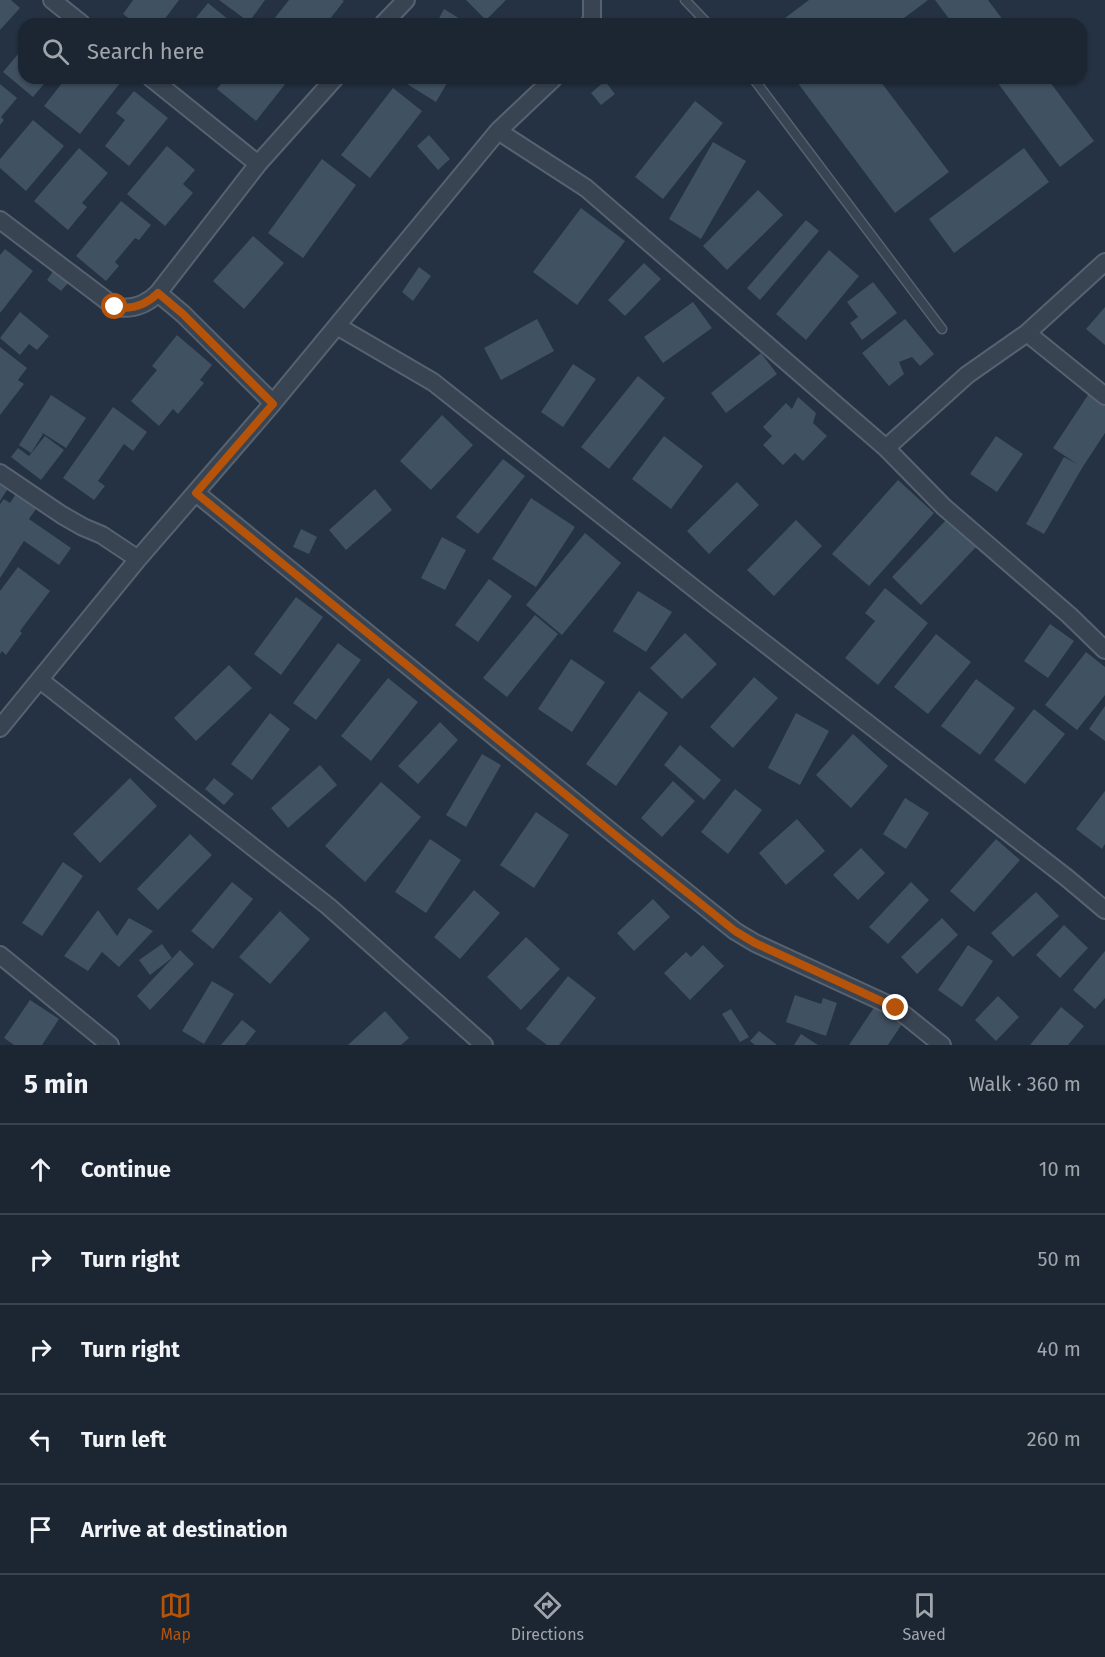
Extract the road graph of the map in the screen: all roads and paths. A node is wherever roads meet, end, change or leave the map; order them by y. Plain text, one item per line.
1 (52, 0) edge
2 (592, 0) edge
3 (685, 0) edge
4 (396, 3) edge
5 (74, 18) edge
6 (387, 18) edge
7 (592, 18) edge
8 (702, 18) edge
9 (158, 84) edge
10 (329, 84) edge
11 (548, 84) edge
12 (758, 84) edge
13 (498, 131) junction
14 (258, 164) junction
15 (0, 220) edge
16 (1105, 262) edge
17 (158, 293) junction
18 (337, 326) junction
19 (942, 328) dead end
20 (1027, 333) junction
21 (1105, 396) edge
22 (273, 404) junction
23 (886, 448) junction
24 (0, 473) edge
25 (196, 493) junction
26 (138, 559) junction
27 (1105, 650) edge
28 (40, 680) junction
29 (0, 728) edge
30 (1105, 910) edge
31 (0, 955) edge
32 (110, 1045) edge
33 (484, 1045) edge
34 (942, 1045) edge

1 - 5 street
2 - 7 street
3 - 8 lane
4 - 6 street
9 - 14 street
10 - 14 street
11 - 13 street
12 - 19 lane
13 - 18 street
13 - 23 street
14 - 17 street
15 - 17 street
16 - 20 street
17 - 22 street
18 - 22 street
18 - 30 street
20 - 21 street
20 - 23 street
22 - 25 street
23 - 27 street
24 - 26 street
25 - 26 street
25 - 34 street
26 - 28 street
28 - 29 street
28 - 33 street
31 - 32 street

